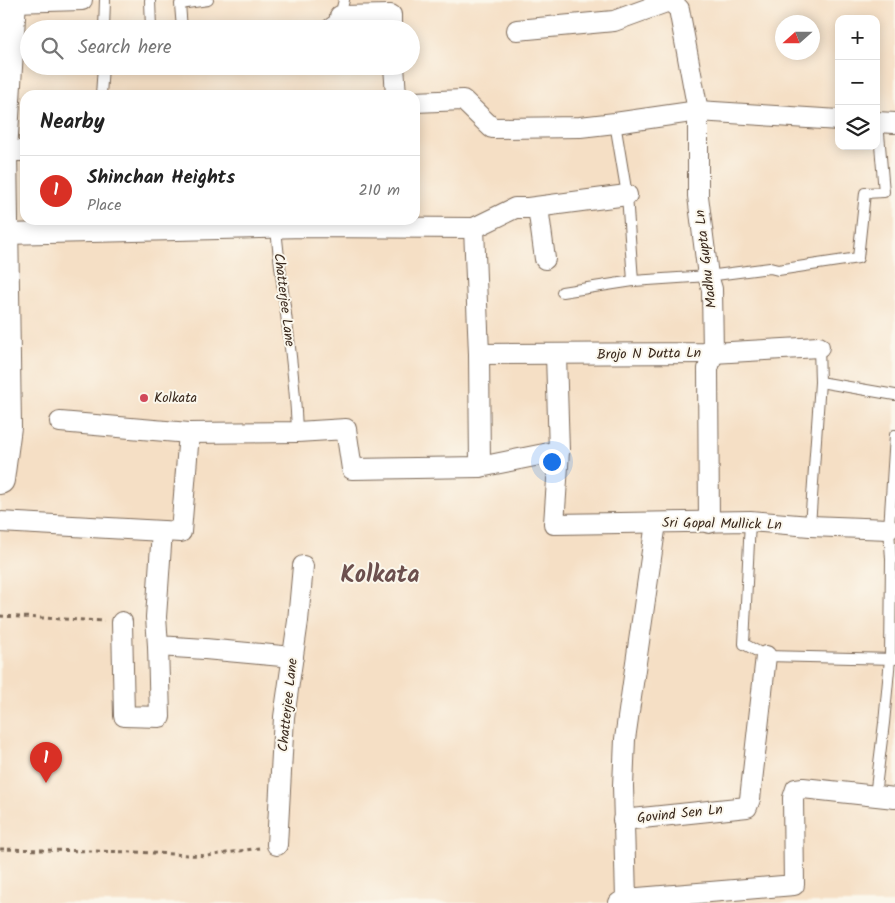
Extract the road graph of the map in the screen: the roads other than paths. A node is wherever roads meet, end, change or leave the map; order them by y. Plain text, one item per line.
1 (82, 0) edge
2 (106, 0) edge
3 (150, 0) edge
4 (208, 0) edge
5 (669, 0) edge
6 (12, 1) edge
7 (342, 8) edge
8 (105, 20) edge
9 (150, 20) edge
10 (181, 20) edge
11 (331, 20) edge
12 (391, 20) edge
13 (517, 30) dead end
14 (103, 75) edge
15 (395, 75) edge
16 (102, 90) edge
17 (396, 90) edge
18 (420, 102) edge
19 (698, 111) junction
20 (835, 120) edge
21 (883, 122) edge
22 (615, 124) junction
23 (9, 151) edge
24 (627, 195) junction
25 (538, 207) junction
26 (276, 228) junction
27 (474, 228) junction
28 (5, 234) junction
29 (545, 259) dead end
30 (708, 276) junction
31 (633, 281) junction
32 (562, 292) dead end
33 (819, 347) joint
34 (713, 353) junction
35 (479, 354) junction
36 (556, 355) junction
37 (820, 382) junction
38 (895, 395) edge
39 (3, 422) edge
40 (60, 422) dead end
41 (297, 432) junction
42 (189, 434) junction
43 (895, 435) edge
44 (559, 451) junction
45 (480, 467) junction
46 (0, 480) edge
47 (750, 521) junction
48 (0, 522) edge
49 (656, 523) junction
50 (709, 523) junction
51 (810, 526) junction
52 (889, 529) junction
53 (162, 532) junction
54 (893, 559) edge
55 (303, 566) dead end
56 (122, 622) road end
57 (158, 646) junction
58 (766, 656) junction
59 (293, 658) junction
60 (892, 659) edge
61 (875, 796) junction
62 (895, 798) edge
63 (623, 820) junction
64 (277, 845) road end
65 (622, 901) edge

1 - 6 street
2 - 8 lane
3 - 9 lane
4 - 10 lane
5 - 13 street
5 - 19 street, Madhu Gupta Ln
6 - 23 main road
7 - 11 lane
7 - 12 street
14 - 16 lane
15 - 17 street
18 - 22 street
19 - 20 street
19 - 22 street
19 - 30 street, Madhu Gupta Ln
21 - 30 lane
22 - 24 lane
23 - 28 main road
24 - 25 street
24 - 31 lane
25 - 27 street
25 - 29 street
26 - 27 street
26 - 28 street
26 - 41 lane, Chatterjee Lane
27 - 35 street
28 - 39 main road
30 - 31 lane
30 - 34 street, Madhu Gupta Ln
31 - 32 lane
33 - 34 street, Brojo N Dutta Ln
33 - 37 lane
34 - 36 street, Brojo N Dutta Ln
34 - 50 street, Madhu Gupta Ln
35 - 36 street, Brojo N Dutta Ln
35 - 45 street
36 - 44 street
37 - 38 lane
37 - 51 lane
39 - 46 main road
40 - 42 street
41 - 42 street
41 - 45 street
42 - 53 street
43 - 52 lane
44 - 45 street
44 - 49 street, Sri Gopal Mullick Ln
47 - 50 street, Sri Gopal Mullick Ln
47 - 51 street, Sri Gopal Mullick Ln
47 - 58 lane
48 - 53 street
49 - 50 street, Sri Gopal Mullick Ln
49 - 63 street
51 - 52 street, Sri Gopal Mullick Ln
52 - 54 lane
53 - 57 street
54 - 60 lane
55 - 59 street, Chatterjee Lane
56 - 57 street
57 - 59 street
58 - 60 lane
58 - 63 street, Govind Sen Ln
59 - 64 street, Chatterjee Lane
60 - 61 lane
61 - 62 street
61 - 65 street
63 - 65 street

